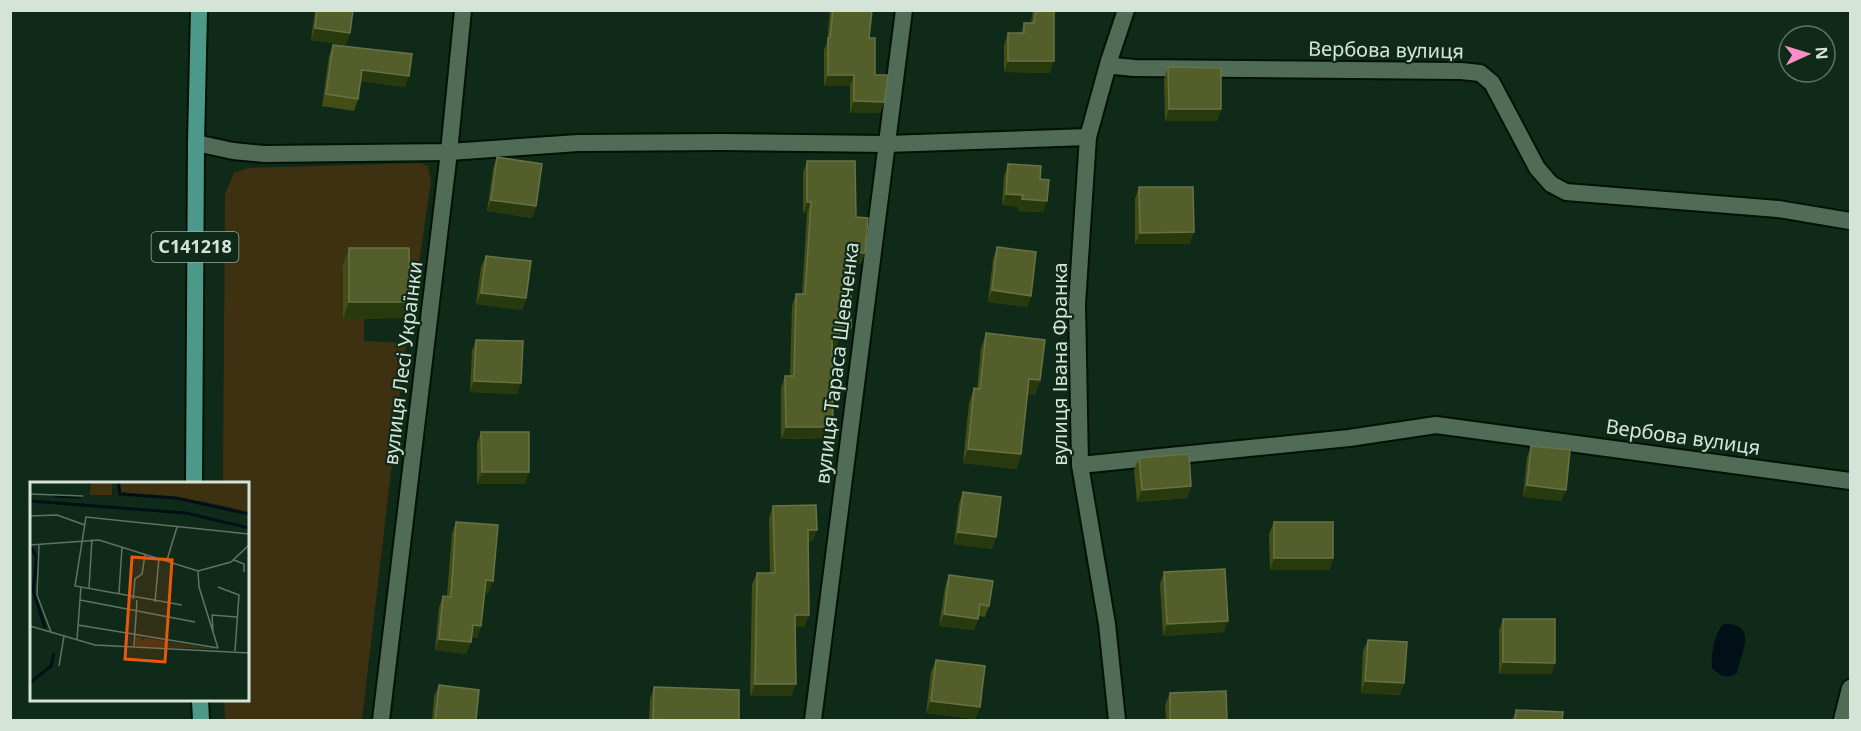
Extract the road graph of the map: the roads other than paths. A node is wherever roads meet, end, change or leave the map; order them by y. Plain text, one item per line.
1 (199, 10) edge
2 (463, 10) edge
3 (904, 10) edge
4 (1126, 10) edge
5 (1109, 61) junction
6 (1088, 137) junction
7 (196, 142) junction
8 (886, 144) junction
9 (449, 152) junction
10 (1851, 220) edge
11 (1080, 465) junction
12 (1851, 481) edge
13 (194, 482) edge
14 (1851, 688) edge
15 (200, 701) edge
16 (201, 720) edge
17 (381, 720) edge
18 (813, 720) edge
19 (1117, 720) edge
20 (1842, 720) edge

1 - 7 main road, С141218
2 - 9 street, вулиця Лесі Українки
3 - 8 street, вулиця Тараса Шевченка
4 - 5 street, вулиця Івана Франка
5 - 6 street, вулиця Івана Франка
5 - 10 street, Вербова вулиця
6 - 8 street
6 - 11 street, вулиця Івана Франка
7 - 9 street
7 - 13 main road, С141218
8 - 9 street
8 - 18 street, вулиця Тараса Шевченка
9 - 17 street, вулиця Лесі Українки
11 - 12 street, Вербова вулиця
11 - 19 street, вулиця Івана Франка
14 - 20 street
15 - 16 main road

